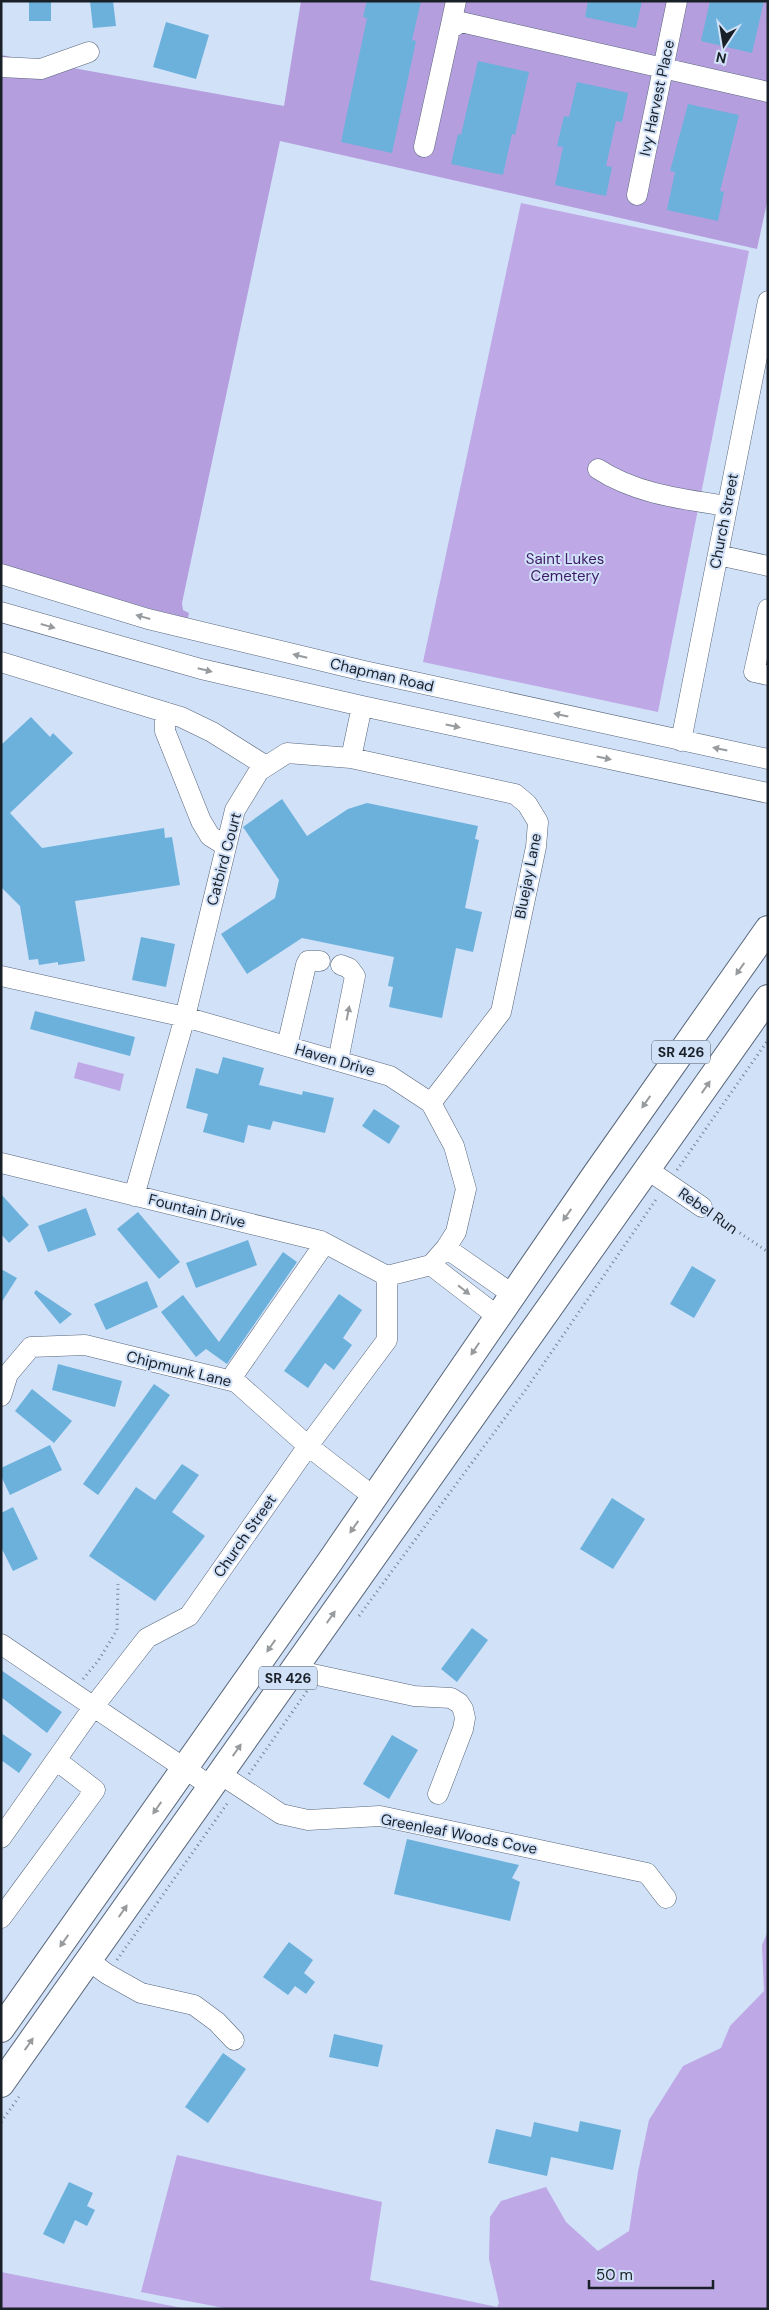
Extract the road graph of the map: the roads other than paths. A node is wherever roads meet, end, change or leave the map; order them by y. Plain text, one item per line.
1 (456, 1) edge
2 (677, 1) edge
3 (450, 29) junction
4 (89, 52) dead end
5 (1, 68) edge
6 (663, 69) junction
7 (768, 92) edge
8 (424, 148) dead end
9 (638, 195) dead end
10 (768, 301) edge
11 (598, 469) dead end
12 (727, 506) junction
13 (718, 554) junction
14 (768, 566) edge
15 (1, 574) edge
16 (768, 609) edge
17 (1, 612) edge
18 (1, 662) edge
19 (768, 675) edge
20 (362, 706) junction
21 (165, 712) junction
22 (681, 741) junction
23 (351, 758) junction
24 (768, 759) edge
25 (266, 766) junction
26 (768, 793) edge
27 (226, 846) junction
28 (768, 930) edge
29 (320, 961) dead end
30 (341, 966) dead end
31 (1, 976) edge
32 (768, 998) edge
33 (185, 1017) junction
34 (287, 1046) junction
35 (338, 1061) junction
36 (431, 1103) junction
37 (1, 1163) edge
38 (658, 1176) junction
39 (134, 1196) junction
40 (702, 1207) road end
41 (325, 1243) junction
42 (446, 1248) junction
43 (431, 1265) junction
44 (387, 1276) junction
45 (512, 1294) junction
46 (497, 1316) junction
47 (230, 1380) junction
48 (1, 1396) edge
49 (308, 1446) junction
50 (374, 1497) junction
51 (1, 1644) edge
52 (306, 1673) junction
53 (94, 1706) junction
54 (56, 1760) junction
55 (185, 1768) junction
56 (223, 1783) junction
57 (438, 1794) dead end
58 (1, 1838) edge
59 (666, 1898) dead end
60 (1, 1918) edge
61 (98, 1967) junction
62 (1, 2029) edge
63 (234, 2040) dead end
64 (12, 2087) edge

1 - 3 street
2 - 6 street, Ivy Harvest Place
3 - 6 street
3 - 8 street
4 - 5 street
6 - 7 street
6 - 9 street, Ivy Harvest Place
10 - 12 street, Church Street
11 - 12 street
12 - 13 street, Church Street
13 - 14 street
13 - 22 street, Church Street
22 -> 15 street, Chapman Road
16 - 19 street
17 -> 20 street
18 - 21 street
20 - 23 street
20 -> 26 street
21 - 25 street
21 - 27 street
24 -> 22 street, Chapman Road
23 - 25 street, Catbird Court
23 - 36 street, Bluejay Lane
25 - 27 street, Catbird Court
27 - 33 street, Catbird Court
28 -> 45 main road, SR 426
29 - 34 street
35 -> 30 street
31 - 33 street, Haven Drive
38 -> 32 main road, SR 426
33 - 34 street, Haven Drive
33 - 39 street, Catbird Court
34 - 35 street, Haven Drive
35 - 36 street, Haven Drive
36 - 42 street, Haven Drive
37 - 39 street, Fountain Drive
38 - 40 street, Rebel Run
52 -> 38 main road, SR 426
39 - 41 street, Fountain Drive
41 - 44 street, Fountain Drive
41 - 47 street
42 - 43 street
42 - 45 street
43 - 44 street
43 -> 46 street
44 - 49 street, Church Street
45 - 46 main road, SR 426
46 -> 50 main road, SR 426
47 - 48 street, Chipmunk Lane
47 - 49 street, Chipmunk Lane
49 - 50 street, Chipmunk Lane
49 - 53 street, Church Street
50 -> 55 main road, SR 426
51 - 53 street
56 -> 52 main road, SR 426
52 - 57 street
53 - 54 street, Church Street
53 - 55 street
54 - 58 street, Church Street
54 - 60 street
55 - 56 street
55 -> 62 main road, SR 426
56 - 59 street, Greenleaf Woods Cove
61 -> 56 main road, SR 426
61 - 63 street
64 -> 61 main road, SR 426

